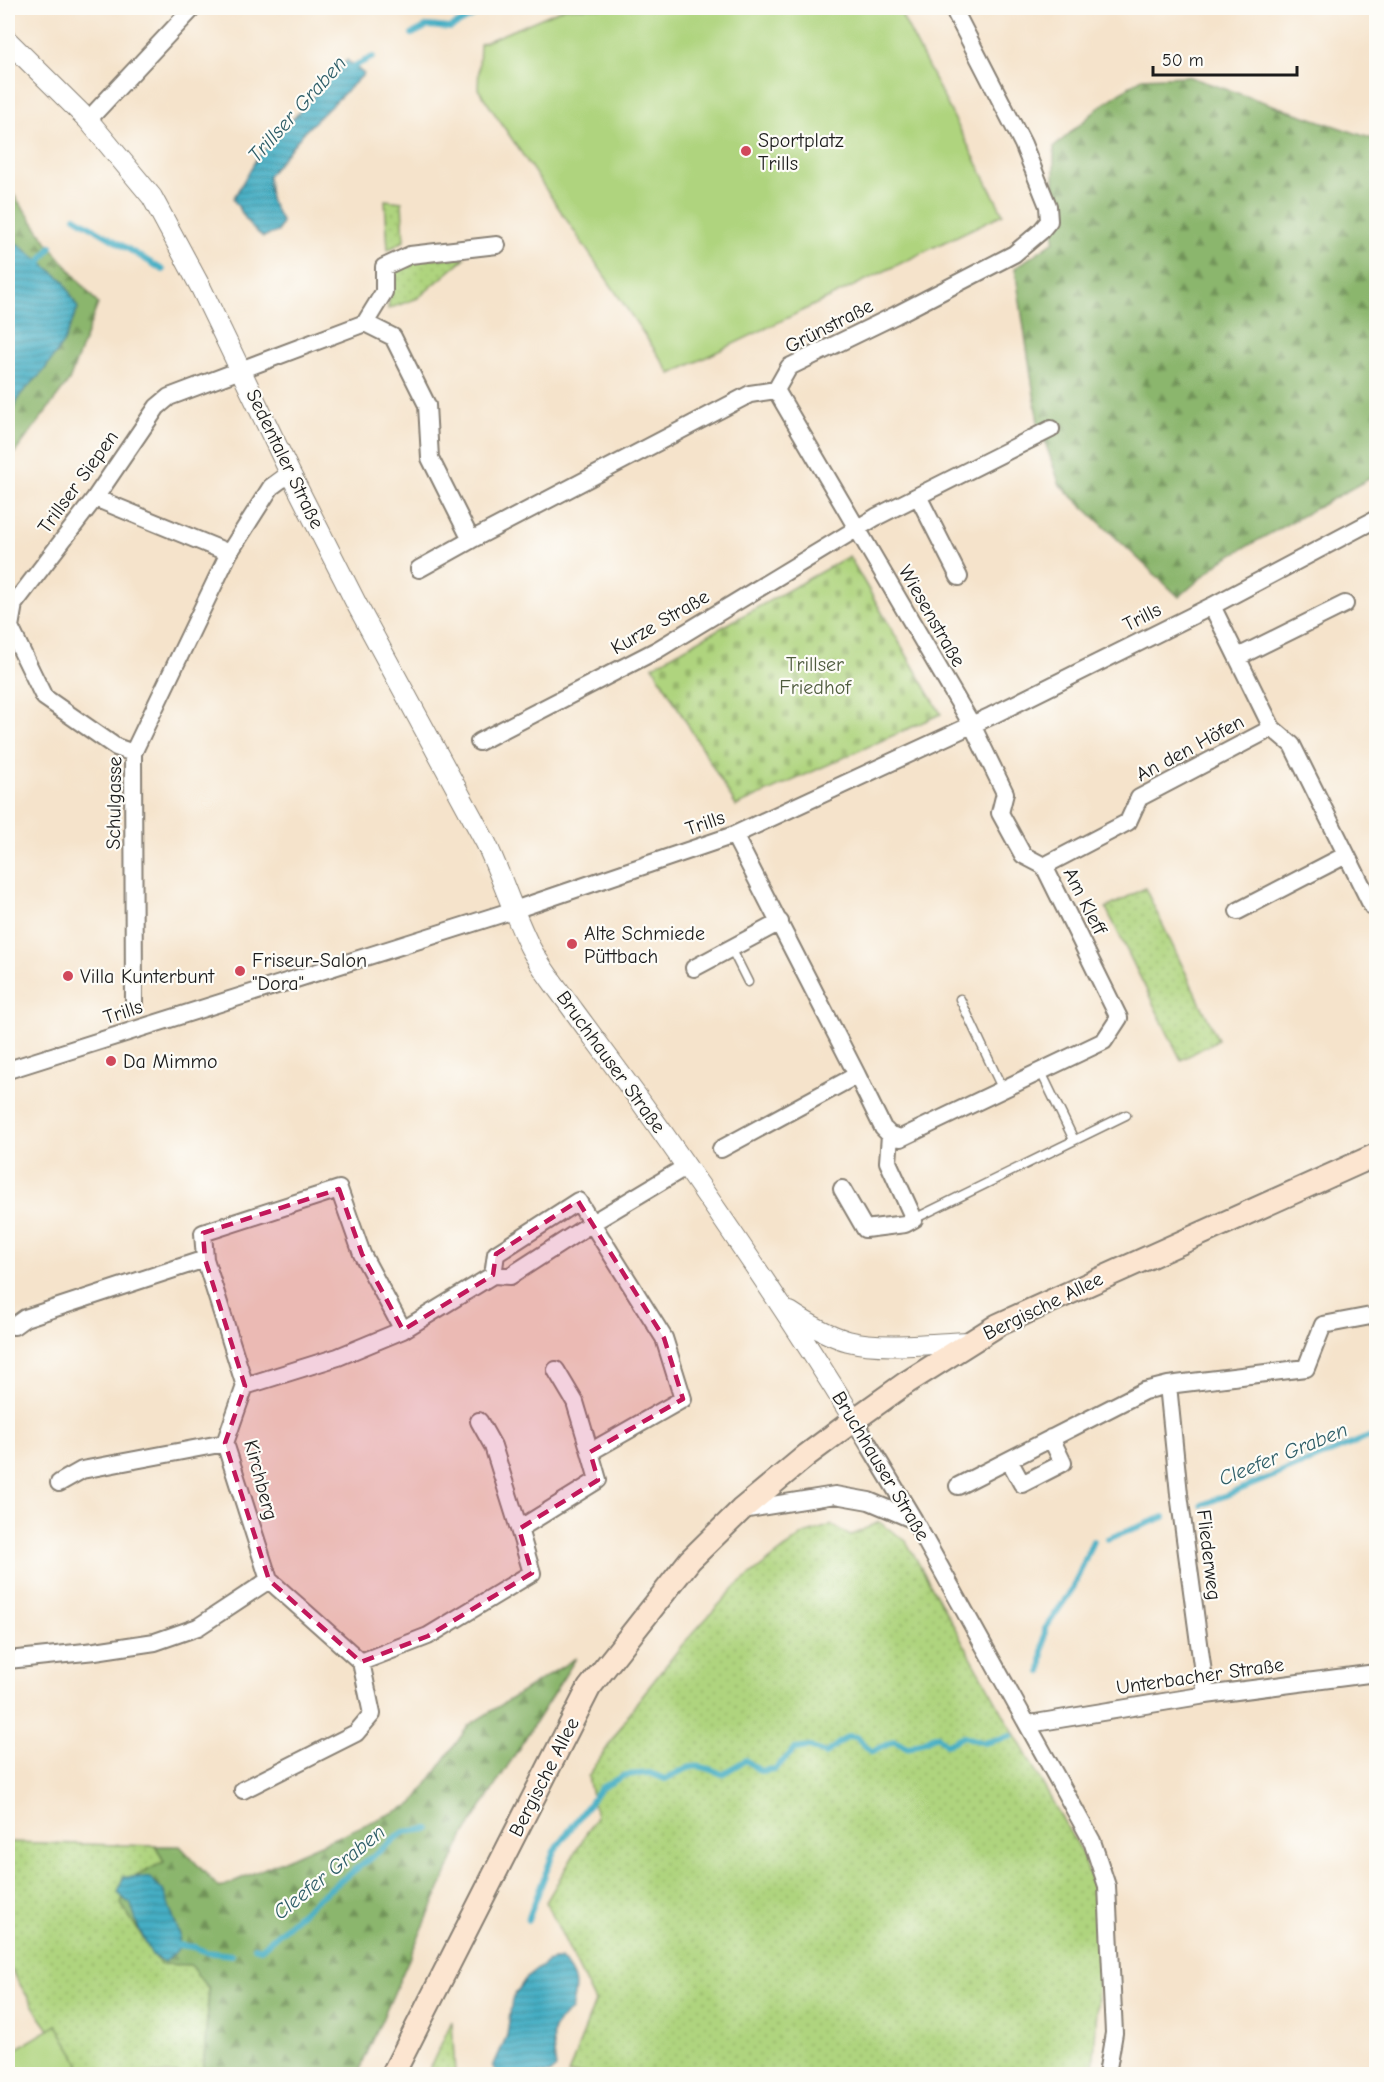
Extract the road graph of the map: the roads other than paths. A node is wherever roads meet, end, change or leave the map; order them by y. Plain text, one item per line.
1 (193, 8) edge
2 (953, 8) edge
3 (8, 41) edge
4 (88, 120) junction
5 (497, 245) dead end
6 (365, 323) junction
7 (241, 369) junction
8 (776, 390) junction
9 (1051, 429) dead end
10 (290, 473) junction
11 (918, 496) junction
12 (95, 498) junction
13 (1377, 519) edge
14 (856, 528) junction
15 (471, 540) junction
16 (229, 553) junction
17 (418, 569) dead end
18 (959, 577) dead end
19 (1345, 604) dead end
20 (1212, 606) junction
21 (1238, 657) junction
22 (972, 725) junction
23 (1272, 728) junction
24 (479, 742) dead end
25 (134, 753) junction
26 (734, 836) junction
27 (1346, 855) junction
28 (1044, 866) junction
29 (1377, 904) edge
30 (514, 910) junction
31 (1238, 910) dead end
32 (780, 922) junction
33 (731, 948) junction
34 (694, 968) dead end
35 (748, 982) dead end
36 (960, 999) dead end
37 (134, 1004) dead end
38 (8, 1070) edge
39 (1041, 1072) junction
40 (858, 1075) junction
41 (1003, 1090) junction
42 (1126, 1115) dead end
43 (890, 1135) junction
44 (1074, 1140) junction
45 (721, 1149) dead end
46 (1377, 1155) edge
47 (687, 1166) junction
48 (842, 1189) dead end
49 (914, 1219) junction
50 (592, 1223) junction
51 (205, 1259) junction
52 (493, 1275) junction
53 (785, 1309) junction
54 (1377, 1315) edge
55 (14, 1326) dead end
56 (403, 1330) junction
57 (969, 1342) junction
58 (556, 1370) dead end
59 (1168, 1385) junction
60 (245, 1386) junction
61 (854, 1420) junction
62 (479, 1421) dead end
63 (1051, 1438) junction
64 (225, 1443) junction
65 (590, 1452) junction
66 (1009, 1460) junction
67 (59, 1483) dead end
68 (958, 1486) dead end
69 (741, 1510) junction
70 (914, 1520) junction
71 (519, 1529) junction
72 (269, 1580) junction
73 (8, 1660) edge
74 (361, 1662) junction
75 (1377, 1673) edge
76 (1206, 1695) junction
77 (1029, 1724) junction
78 (243, 1790) dead end
79 (393, 2074) edge
80 (1107, 2074) edge

1 - 4 street
2 - 8 street, Grünstraße
3 - 4 street, Sedentaler Straße
4 - 7 street, Sedentaler Straße
5 - 6 street
6 - 7 street, Trillser Siepen
6 - 15 street
7 - 10 street, Sedentaler Straße
7 - 12 street, Trillser Siepen
8 - 14 street, Wiesenstraße
8 - 15 street
9 - 11 street
10 - 16 street, Schulgasse
10 - 30 street, Sedentaler Straße
11 - 14 street
11 - 18 street
12 - 16 street
12 - 25 street, Trillser Siepen
13 - 20 street, Trills
14 - 22 street, Wiesenstraße
14 - 24 street, Kurze Straße
15 - 17 street
16 - 25 street, Schulgasse
19 - 21 street
20 - 21 street
20 - 22 street, Trills
21 - 23 street
22 - 26 street, Trills
22 - 28 street, Am Kleff
23 - 27 street
23 - 28 street, An den Höfen
25 - 37 street, Schulgasse
26 - 30 street, Trills
26 - 32 street
27 - 29 street
27 - 31 street
28 - 39 street, Am Kleff
30 - 38 street, Trills
30 - 47 street, Bruchhauser Straße
32 - 33 street
32 - 40 street
33 - 34 street
33 - 35 lane
36 - 41 lane
39 - 41 street, Am Kleff
39 - 44 lane
40 - 43 street
40 - 45 street
41 - 43 street, Am Kleff
42 - 44 lane
43 - 49 street
44 - 49 lane
46 - 57 main road, Bergische Allee
47 - 50 street
47 - 53 street, Bruchhauser Straße
48 - 49 street
50 - 52 street
50 - 52 street
50 - 65 street
51 - 55 street
51 - 56 street
51 - 60 street
52 - 56 street
53 - 57 street
53 - 61 street, Bruchhauser Straße
54 - 59 street
56 - 60 street
57 - 61 main road, Bergische Allee
58 - 65 street
59 - 63 street
59 - 76 street, Fliederweg
60 - 64 street, Kirchberg
61 - 69 main road, Bergische Allee
61 - 70 street, Bruchhauser Straße
62 - 71 street
63 - 66 street
63 - 66 street
64 - 67 street
64 - 72 street, Kirchberg
65 - 71 street
66 - 68 street
69 - 70 street
69 - 79 main road, Bergische Allee
70 - 77 street, Bruchhauser Straße
71 - 74 street
72 - 73 street
72 - 74 street
74 - 78 street
75 - 76 street, Unterbacher Straße
76 - 77 street, Unterbacher Straße
77 - 80 street, Bruchhauser Straße

